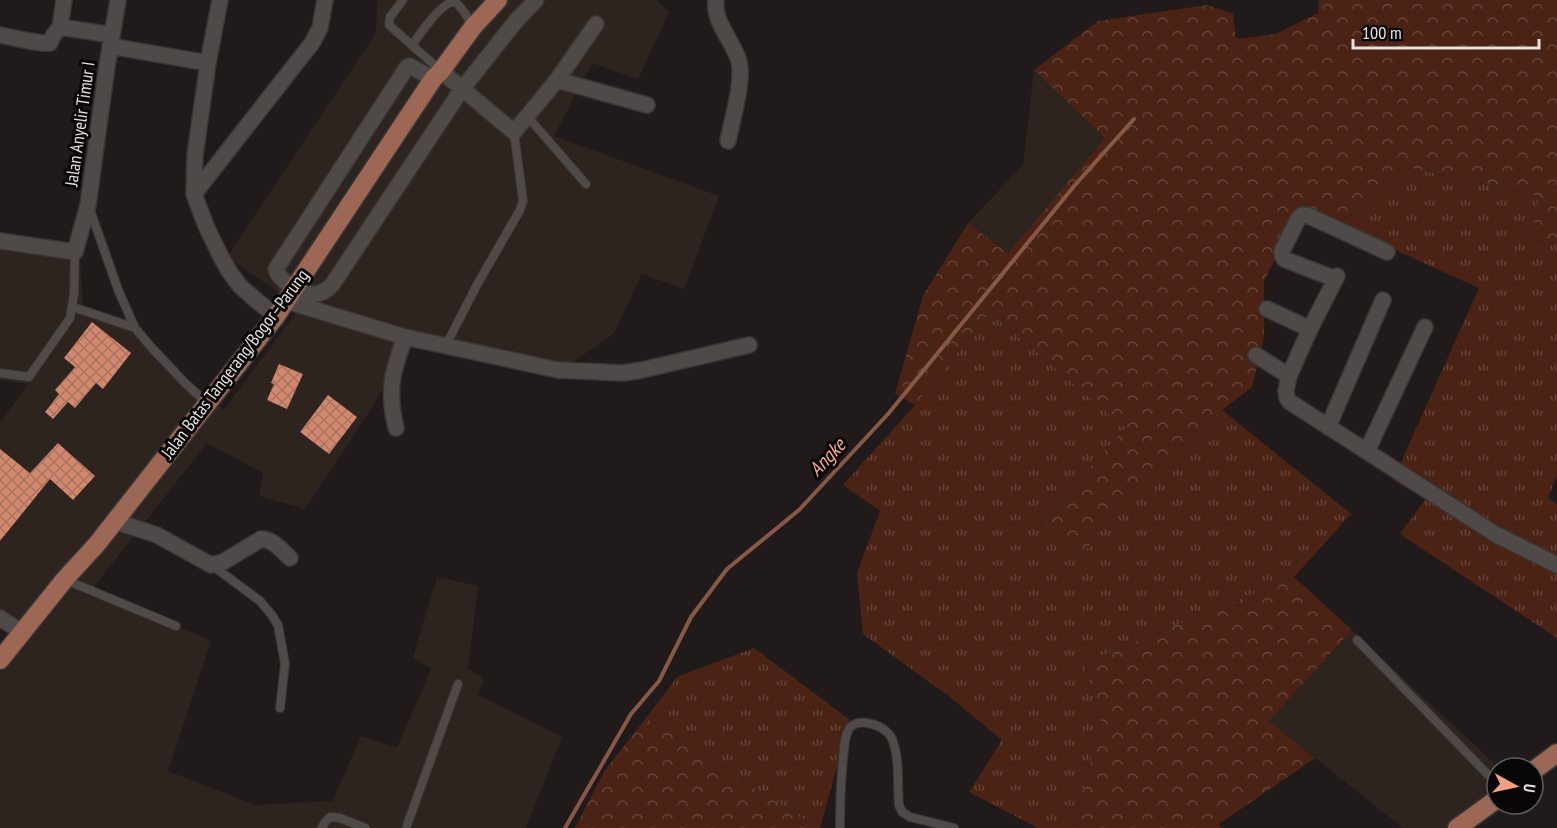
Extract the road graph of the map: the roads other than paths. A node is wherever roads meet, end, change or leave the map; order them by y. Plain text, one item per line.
1 (64, 0) edge
2 (118, 0) edge
3 (220, 0) edge
4 (325, 0) edge
5 (403, 0) edge
6 (498, 0) edge
7 (536, 0) edge
8 (716, 0) edge
9 (596, 24) dead end
10 (60, 27) junction
11 (473, 27) junction
12 (0, 34) edge
13 (111, 41) junction
14 (412, 45) junction
15 (208, 63) junction
16 (437, 75) junction
17 (557, 80) junction
18 (462, 89) junction
19 (647, 105) dead end
20 (526, 116) junction
21 (514, 132) junction
22 (728, 141) dead end
23 (586, 184) dead end
24 (194, 194) junction
25 (88, 205) junction
26 (0, 241) edge
27 (75, 252) junction
28 (1388, 252) dead end
29 (1383, 300) dead end
30 (286, 302) junction
31 (73, 307) junction
32 (1267, 309) dead end
33 (1425, 327) dead end
34 (135, 328) junction
35 (1310, 329) junction
36 (405, 337) junction
37 (446, 345) junction
38 (749, 345) dead end
39 (1256, 355) dead end
40 (0, 373) edge
41 (1289, 376) junction
42 (209, 404) junction
43 (396, 428) dead end
44 (1328, 428) junction
45 (1367, 451) junction
46 (114, 521) junction
47 (290, 558) dead end
48 (211, 565) junction
49 (1557, 565) edge
50 (65, 579) junction
51 (0, 618) edge
52 (176, 626) dead end
53 (22, 632) junction
54 (1357, 640) dead end
55 (0, 660) edge
56 (458, 684) dead end
57 (280, 708) dead end
58 (1485, 772) edge
59 (1485, 808) edge
60 (322, 828) edge
61 (365, 828) edge
62 (406, 828) edge
63 (840, 828) edge
64 (954, 828) edge
65 (1457, 828) edge

1 - 10 street
2 - 13 street, Jalan Anyelir Timur I
3 - 15 street
4 - 24 street
5 - 14 lane
6 - 11 main road, Jalan Batas Tangerang/Bogor–Parung
7 - 18 street
8 - 22 street
9 - 17 street
10 - 12 street
10 - 13 street
11 - 14 lane
11 - 16 main road, Jalan Batas Tangerang/Bogor–Parung
13 - 15 street
13 - 25 street, Jalan Anyelir Timur I
14 - 16 lane
15 - 24 street
16 - 18 street
16 - 30 main road, Jalan Batas Tangerang/Bogor–Parung
16 - 30 street
17 - 19 street
17 - 20 street
18 - 21 street
18 - 30 street
20 - 21 street
20 - 23 lane
21 - 37 lane
24 - 30 street
25 - 27 street, Jalan Anyelir Timur I
25 - 34 lane
26 - 27 street
27 - 31 lane
28 - 35 street
29 - 44 street
30 - 36 street
30 - 42 main road, Jalan Batas Tangerang/Bogor–Parung
31 - 34 lane
31 - 40 lane
32 - 35 street
33 - 45 street
34 - 42 lane
35 - 41 street
36 - 37 street
36 - 43 street
37 - 38 street
39 - 41 street
41 - 44 street
42 - 46 main road, Jalan Batas Tangerang/Bogor–Parung
44 - 45 street
45 - 49 street
46 - 48 street
46 - 50 main road, Jalan Batas Tangerang/Bogor–Parung
47 - 48 street
48 - 57 lane
50 - 52 lane
50 - 53 main road, Jalan Batas Tangerang/Bogor–Parung
51 - 53 street
53 - 55 main road, Jalan Batas Tangerang/Bogor–Parung
54 - 58 lane
56 - 62 lane
59 - 65 main road
60 - 61 lane
63 - 64 lane

